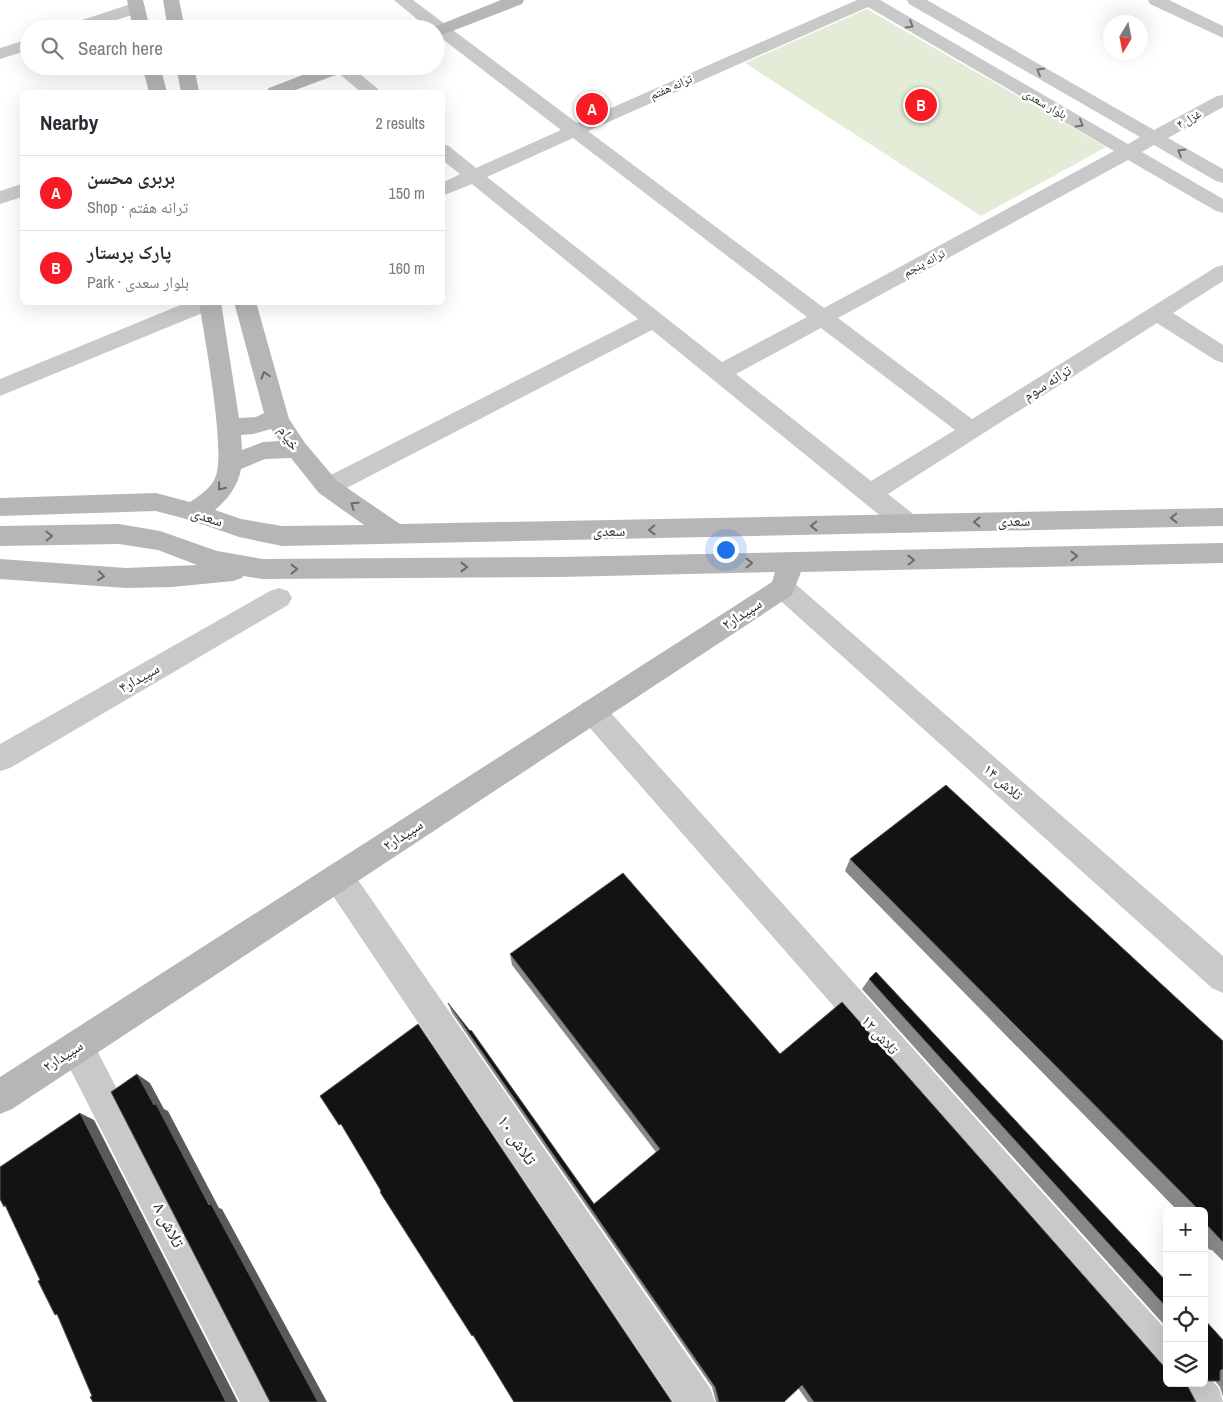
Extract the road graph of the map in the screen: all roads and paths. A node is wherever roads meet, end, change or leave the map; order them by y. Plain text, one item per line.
1 (170, 0) edge
2 (402, 0) edge
3 (516, 0) edge
4 (868, 0) edge
5 (915, 0) edge
6 (1156, 0) edge
7 (136, 3) edge
8 (95, 20) edge
9 (140, 20) edge
10 (175, 20) edge
11 (427, 20) edge
12 (445, 28) edge
13 (1223, 33) edge
14 (445, 34) edge
15 (20, 47) edge
16 (0, 54) edge
17 (154, 75) edge
18 (187, 75) edge
19 (321, 75) edge
20 (351, 75) edge
21 (158, 90) edge
22 (190, 90) edge
23 (280, 90) edge
24 (369, 90) edge
25 (1223, 100) edge
26 (576, 130) junction
27 (1156, 138) junction
28 (445, 152) edge
29 (1128, 152) junction
30 (475, 176) junction
31 (1223, 176) edge
32 (445, 189) edge
33 (20, 191) edge
34 (0, 198) edge
35 (1223, 207) edge
36 (1223, 272) edge
37 (202, 305) edge
38 (209, 305) edge
39 (246, 305) edge
40 (1157, 314) junction
41 (823, 318) junction
42 (654, 320) junction
43 (1223, 355) edge
44 (720, 373) junction
45 (0, 388) edge
46 (276, 416) junction
47 (228, 425) junction
48 (971, 430) junction
49 (296, 450) junction
50 (230, 464) junction
51 (328, 487) junction
52 (870, 494) junction
53 (0, 507) edge
54 (194, 512) junction
55 (1223, 517) edge
56 (908, 524) junction
57 (394, 533) junction
58 (0, 536) edge
59 (1223, 553) edge
60 (0, 568) edge
61 (263, 569) junction
62 (787, 575) junction
63 (279, 598) dead end
64 (592, 711) junction
65 (0, 759) edge
66 (338, 878) junction
67 (1223, 977) edge
68 (77, 1047) junction
69 (0, 1097) edge
70 (1163, 1354) edge
71 (1192, 1387) edge
72 (260, 1402) edge
73 (696, 1402) edge
74 (1205, 1402) edge

1 - 10 street
2 - 11 street
3 - 12 street
4 - 26 street, ترانه هفتم
4 -> 29 street, بلوار سعدی
27 -> 5 street, بلوار سعدی
6 - 13 street
7 - 8 street
7 - 9 street
14 - 26 street
15 - 16 street
17 - 21 street
18 - 22 street
19 - 23 street
20 - 24 street
25 - 27 street, غزل ۴
26 - 30 street, ترانه هفتم
26 - 41 street
27 - 29 street, غزل ۴
31 -> 27 street, بلوار سعدی
28 - 30 street
29 - 35 street, بلوار سعدی
29 - 41 street, ترانه پنجم
30 - 32 street, ترانه هفتم
30 - 42 street
33 - 34 street
36 - 40 street, ترانه سوم
37 - 45 street
38 - 47 street
46 -> 39 street, خیام
40 - 43 street
40 - 48 street, ترانه سوم
41 - 44 street, ترانه پنجم
41 - 48 street
42 - 44 street
42 - 51 street
44 - 52 street
46 - 47 street
46 - 49 street, خیام
47 - 50 street
48 - 52 street, ترانه سوم
49 - 50 street
49 - 51 street, خیام
50 -> 54 street
57 -> 51 street, خیام
52 - 56 street
53 - 54 street, سعدی
54 - 57 street, سعدی
55 -> 56 street, سعدی
56 -> 57 street, سعدی
58 -> 61 street
62 -> 59 street
60 -> 61 street
61 -> 62 street
62 - 64 street, سپیدار۲
62 - 67 street, تلاش ۱۴
63 - 65 street, سپیدار۴
64 - 66 street, سپیدار۲
64 - 70 street, تلاش ۱۲
66 - 68 street, سپیدار۲
66 - 73 street, تلاش ۱۰
68 - 69 street, سپیدار۲
68 - 72 street, تلاش ۸
71 - 74 street

